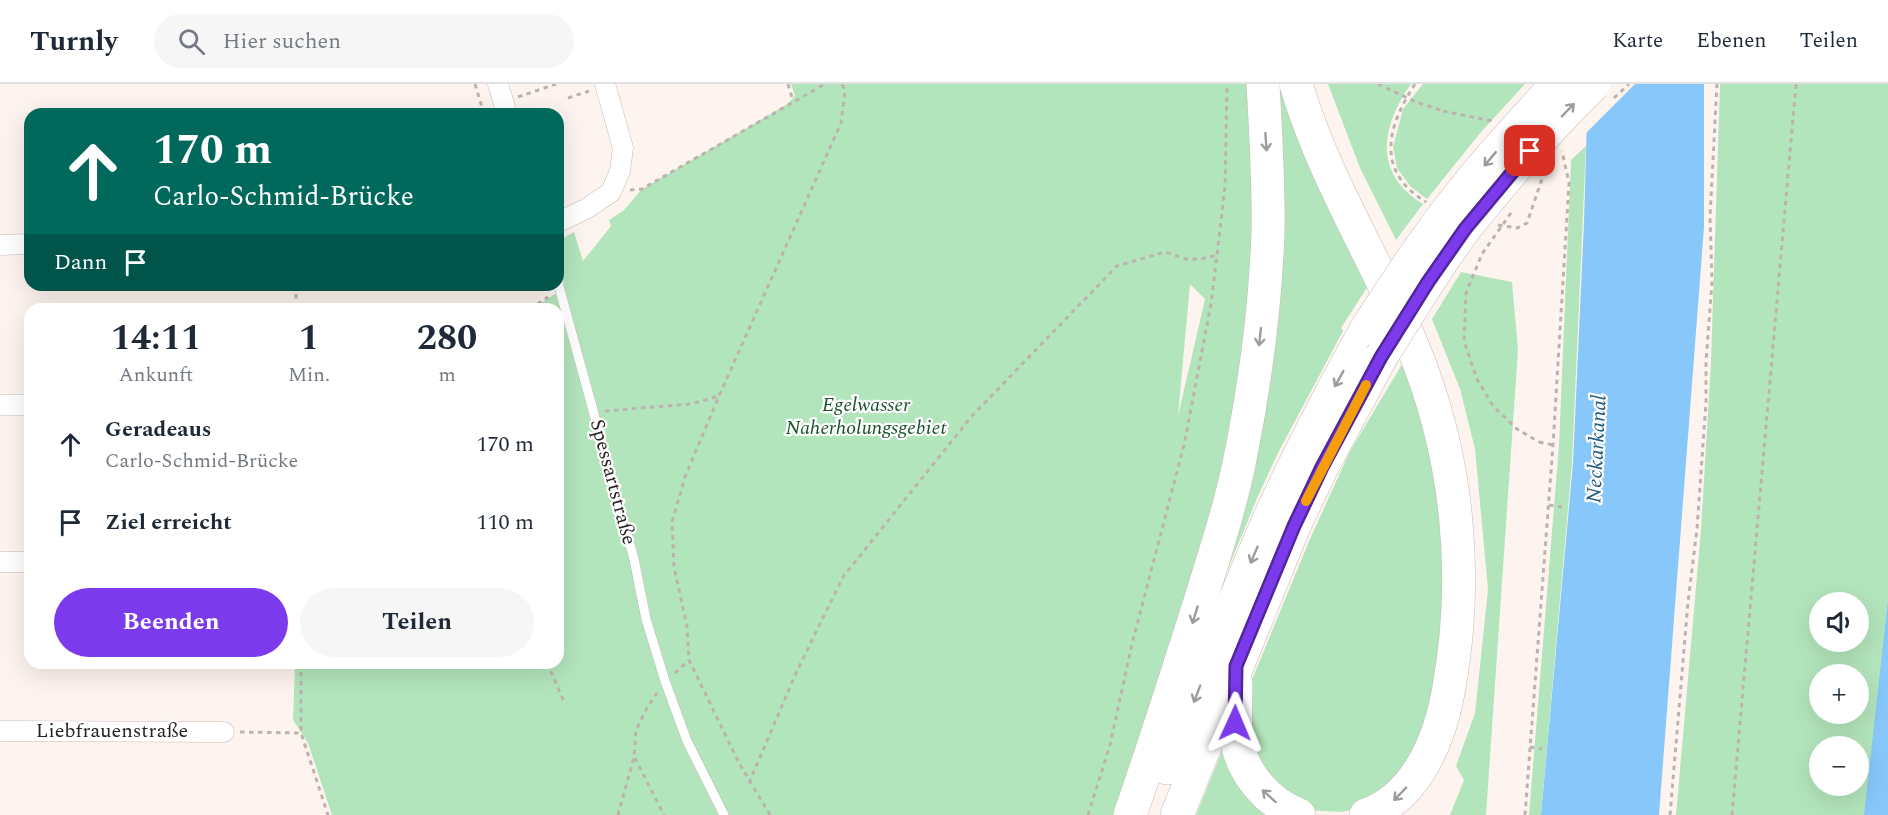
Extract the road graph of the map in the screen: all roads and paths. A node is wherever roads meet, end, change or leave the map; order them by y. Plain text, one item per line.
1 (475, 84) edge
2 (498, 84) edge
3 (556, 84) edge
4 (605, 84) edge
5 (788, 84) edge
6 (825, 84) edge
7 (845, 84) edge
8 (1227, 84) edge
9 (1263, 84) edge
10 (1296, 84) edge
11 (1317, 84) edge
12 (1378, 84) edge
13 (1415, 84) edge
14 (1557, 84) edge
15 (1629, 84) edge
16 (1717, 84) edge
17 (1796, 84) edge
18 (579, 94) dead end
19 (1600, 94) edge
20 (522, 95) dead end
21 (568, 98) dead end
22 (793, 101) junction
23 (482, 108) edge
24 (505, 108) edge
25 (1443, 111) dead end
26 (1561, 142) dead end
27 (1567, 147) dead end
28 (1559, 156) dead end
29 (1551, 165) dead end
30 (1536, 182) dead end
31 (611, 192) junction
32 (1413, 194) dead end
33 (1516, 207) dead end
34 (564, 219) edge
35 (24, 244) edge
36 (0, 245) edge
37 (1217, 255) junction
38 (553, 291) edge
39 (538, 303) edge
40 (564, 304) edge
41 (719, 396) junction
42 (0, 405) edge
43 (24, 405) edge
44 (594, 412) junction
45 (1553, 445) junction
46 (1549, 505) junction
47 (1562, 507) dead end
48 (0, 562) edge
49 (24, 562) edge
50 (689, 660) junction
51 (1236, 666) junction
52 (301, 669) edge
53 (550, 669) edge
54 (665, 681) junction
55 (565, 704) dead end
56 (0, 730) edge
57 (224, 732) dead end
58 (261, 732) dead end
59 (301, 733) junction
60 (1530, 747) junction
61 (1542, 749) dead end
62 (634, 757) junction
63 (750, 783) junction
64 (328, 815) edge
65 (618, 815) edge
66 (664, 815) edge
67 (724, 815) edge
68 (770, 815) edge
69 (1088, 815) edge
70 (1130, 815) edge
71 (1148, 815) edge
72 (1177, 815) edge
73 (1299, 815) edge
74 (1366, 815) edge
75 (1412, 815) edge
76 (1525, 815) edge
77 (1670, 815) edge
78 (1732, 815) edge

1 - 23 path
2 - 24 street
3 - 20 path
4 - 31 street
5 - 22 path
6 - 22 path
7 - 41 path
8 - 37 path
9 -> 70 highway
10 -> 74 highway
11 - 75 highway
12 - 25 path, bridge
13 - 32 path
14 -> 71 highway, bridge
15 - 19 path, bridge
16 - 77 path
17 - 78 path
18 - 21 path
51 -> 19 highway, bridge
22 - 31 path
26 - 45 path
27 - 28 path
29 - 30 path
31 - 34 street
33 - 45 path, bridge
35 - 36 street
37 - 63 path
37 - 69 path
38 - 39 path
40 - 44 lane, Spessartstraße
41 - 44 path
41 - 50 path
42 - 43 street
44 - 54 lane, Spessartstraße
45 - 46 path
46 - 47 path
46 - 60 path
48 - 49 street
50 - 54 path
50 - 63 path
51 - 72 highway
73 -> 51 highway
52 - 59 path
53 - 55 path
54 - 62 path
54 - 67 lane, Spessartstraße
56 - 57 street, Liebfrauenstraße
58 - 59 path
59 - 64 path
60 - 61 path
60 - 76 path
62 - 65 path
62 - 66 path
63 - 68 path

